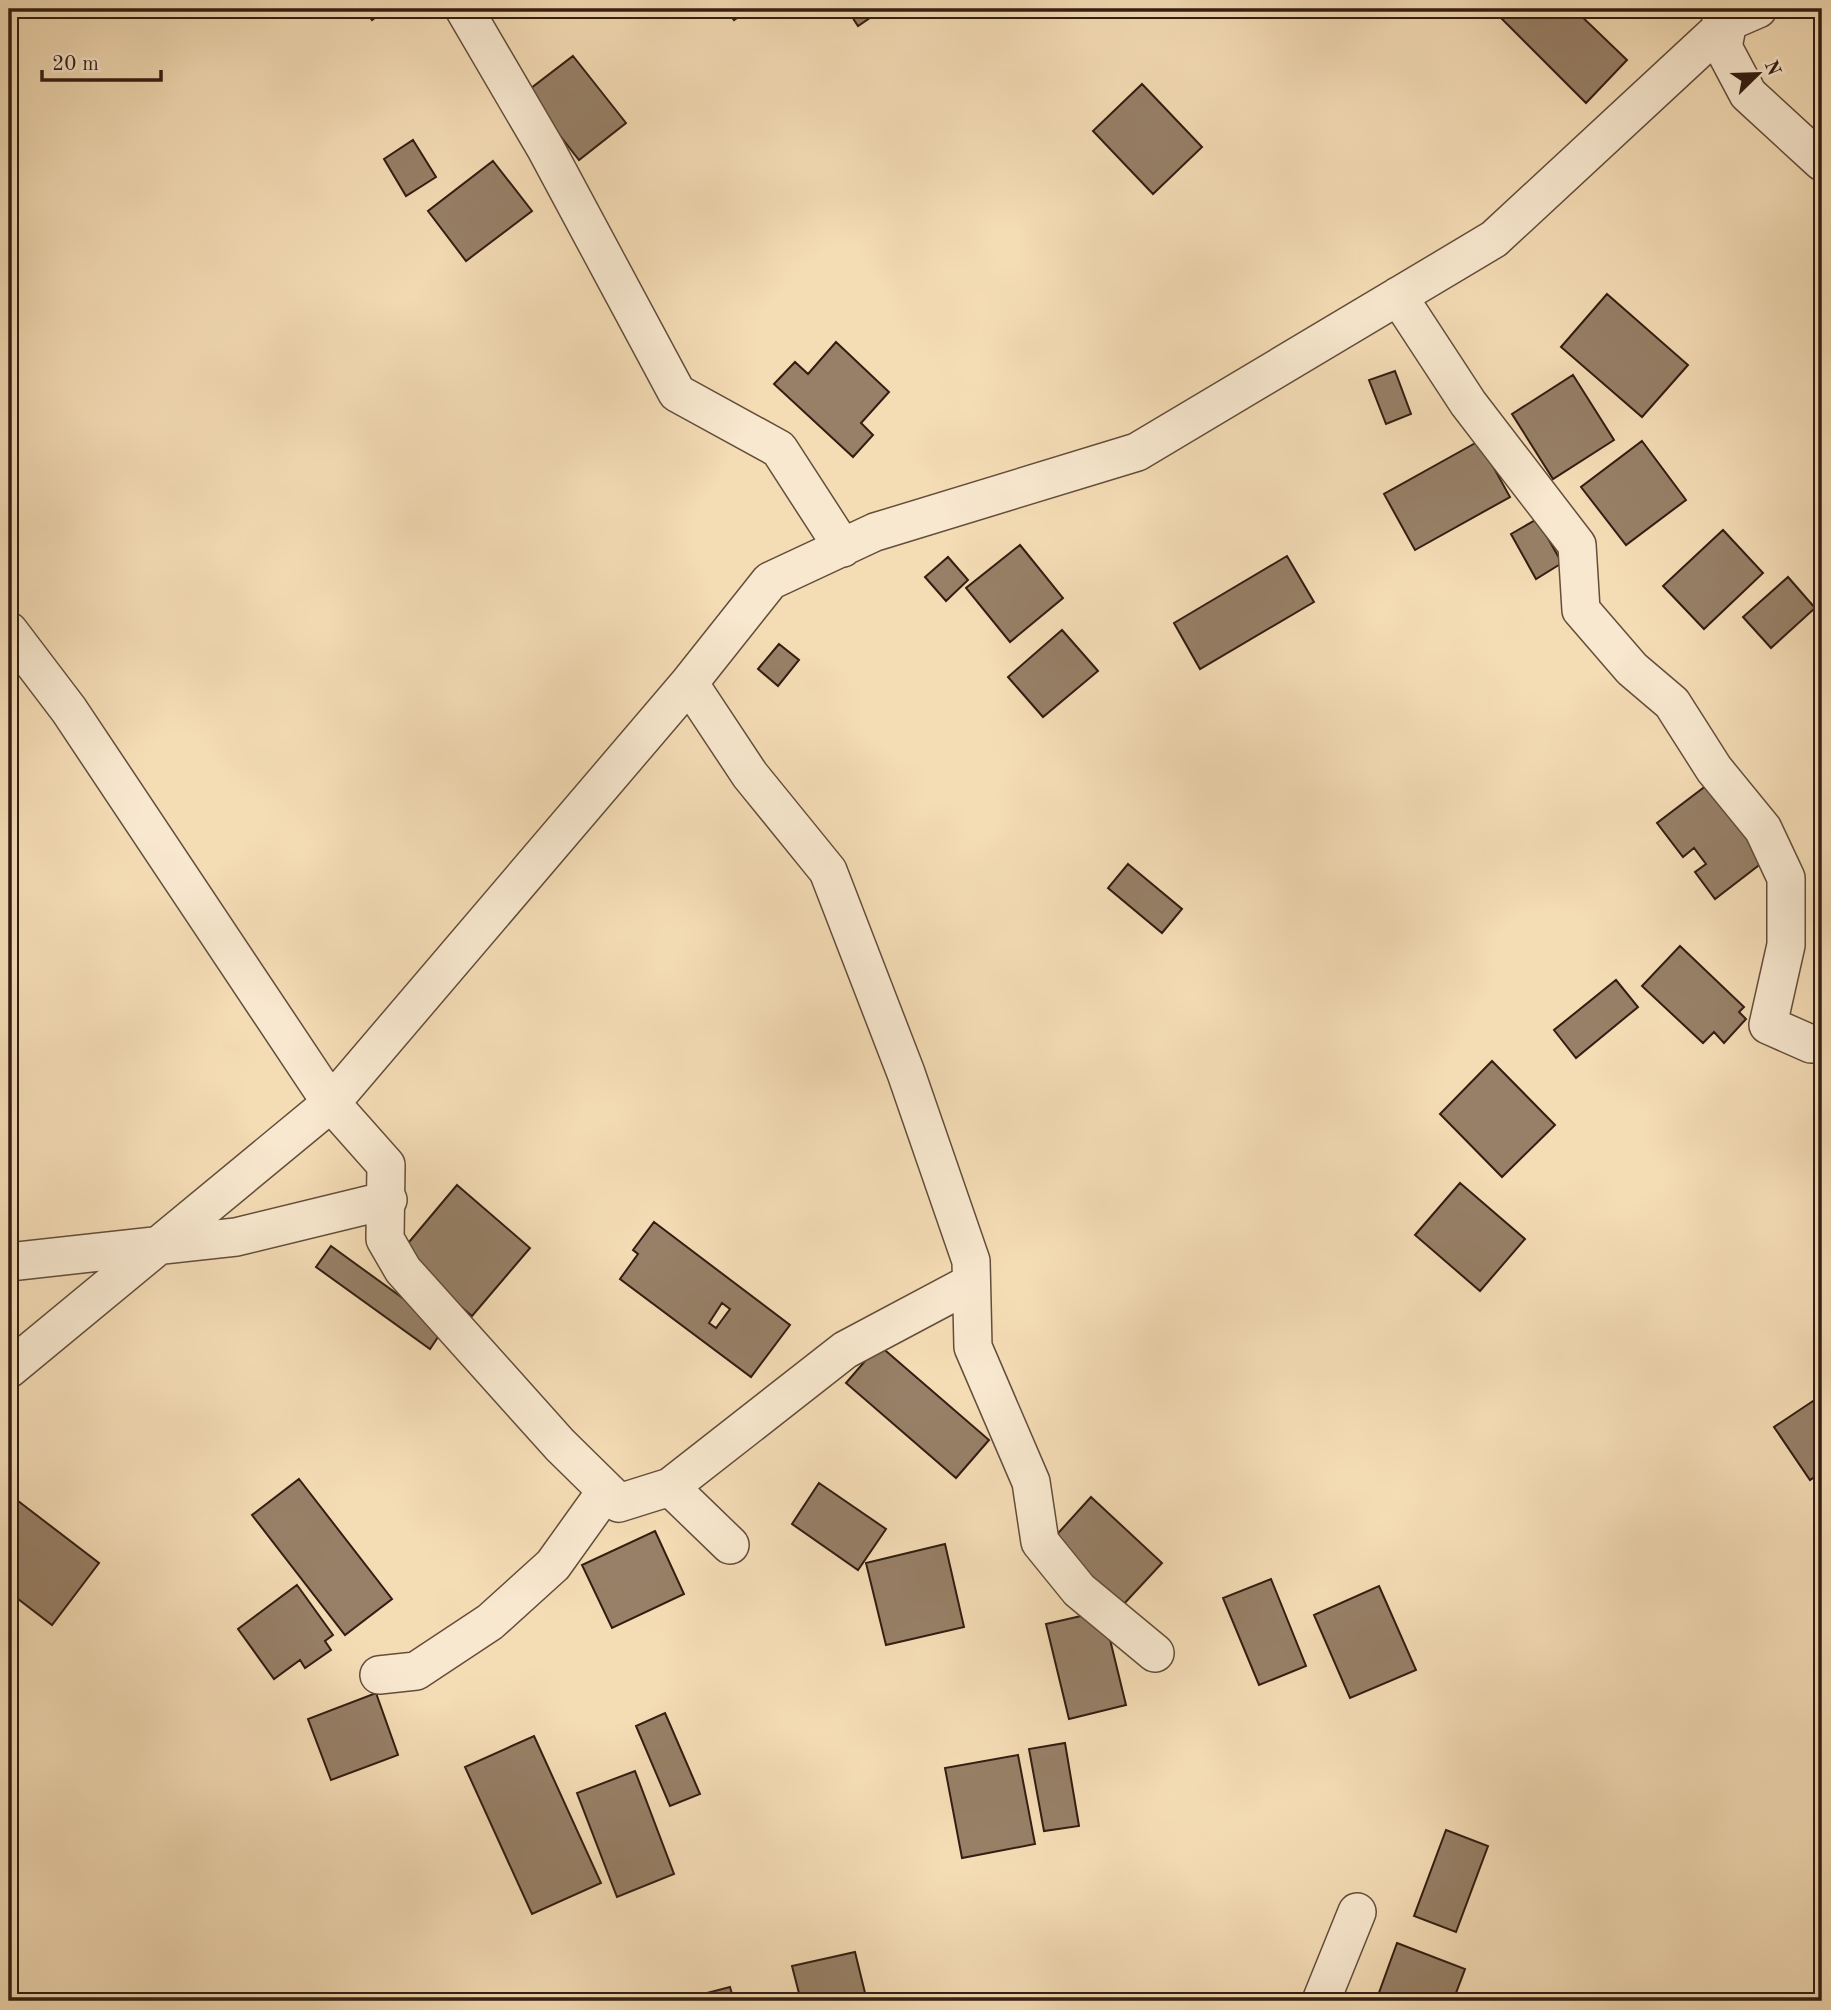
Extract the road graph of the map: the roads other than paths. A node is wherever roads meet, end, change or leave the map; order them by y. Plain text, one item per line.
1 (464, 9) edge
2 (1733, 13) edge
3 (1822, 162) edge
4 (1398, 296) junction
5 (843, 548) junction
6 (9, 631) edge
7 (689, 683) junction
8 (1822, 1044) edge
9 (331, 1103) junction
10 (388, 1200) junction
11 (155, 1248) junction
12 (9, 1262) edge
13 (971, 1283) junction
14 (9, 1369) edge
15 (670, 1487) junction
16 (606, 1491) junction
17 (730, 1545) dead end
18 (1155, 1653) dead end
19 (379, 1675) dead end
20 (1357, 1912) dead end
21 (1321, 2001) edge

1 - 5 street
2 - 3 street
2 - 4 street
4 - 5 street
4 - 8 street
5 - 7 street
6 - 9 street
7 - 9 street
7 - 13 street
9 - 10 street
9 - 11 street
10 - 11 street
10 - 16 street
11 - 12 street
11 - 14 street
13 - 15 street
13 - 18 street
15 - 16 street
15 - 17 street
16 - 19 street
20 - 21 street

